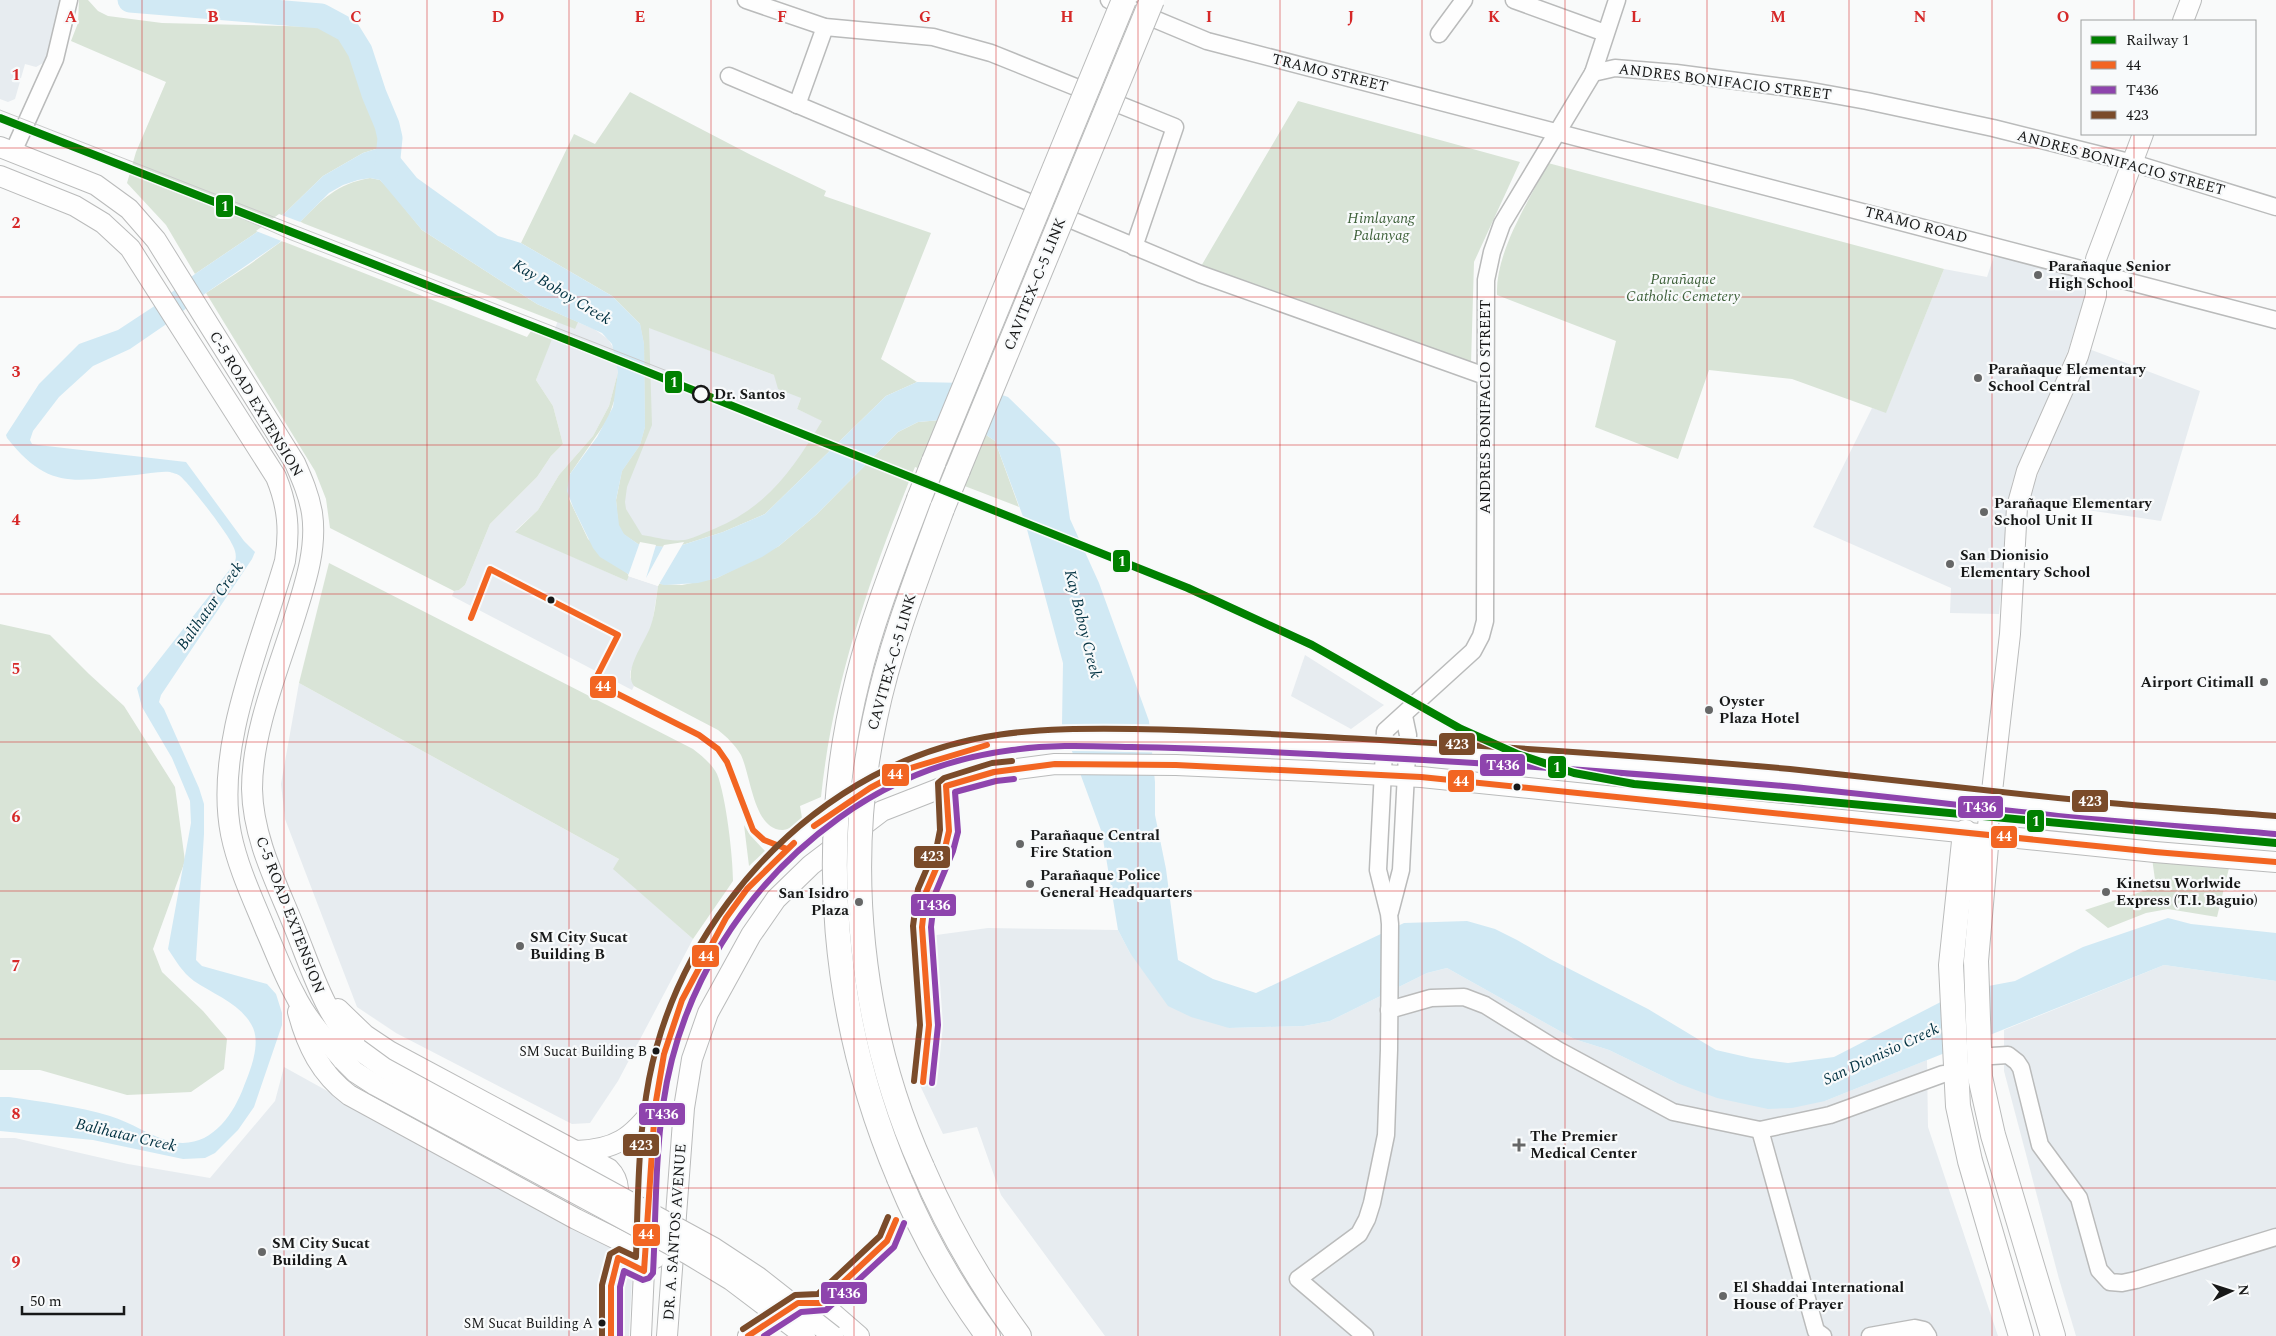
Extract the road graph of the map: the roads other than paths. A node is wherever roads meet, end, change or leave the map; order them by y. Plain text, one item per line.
1 (69, 0) edge
2 (746, 0) edge
3 (1109, 0) edge
4 (1124, 0) edge
5 (1152, 0) edge
6 (1464, 0) edge
7 (1514, 0) edge
8 (1617, 0) edge
9 (2190, 0) edge
10 (2183, 20) edge
11 (824, 27) junction
12 (1605, 33) junction
13 (1438, 34) dead end
14 (1593, 73) junction
15 (729, 76) dead end
16 (797, 105) junction
17 (1556, 131) junction
18 (2143, 135) edge
19 (7, 149) edge
20 (2133, 163) junction
21 (0, 176) edge
22 (2276, 207) edge
23 (1134, 247) junction
24 (2095, 273) junction
25 (2276, 320) edge
26 (1485, 376) junction
27 (1404, 716) junction
28 (1384, 749) junction
29 (1407, 750) junction
30 (904, 770) junction
31 (1383, 775) junction
32 (1406, 776) junction
33 (917, 796) junction
34 (1991, 799) junction
35 (2276, 825) edge
36 (1976, 834) junction
37 (794, 843) junction
38 (2276, 862) edge
39 (811, 865) junction
40 (1389, 919) junction
41 (316, 983) junction
42 (294, 993) junction
43 (1389, 1004) junction
44 (1985, 1052) junction
45 (350, 1055) junction
46 (1949, 1064) junction
47 (655, 1107) junction
48 (1760, 1130) junction
49 (573, 1151) junction
50 (576, 1219) junction
51 (2276, 1237) edge
52 (645, 1253) junction
53 (671, 1266) junction
54 (857, 1334) edge
55 (756, 1335) edge
56 (641, 1336) edge
57 (667, 1336) edge
58 (806, 1336) edge
59 (833, 1336) edge
60 (988, 1336) edge
61 (1019, 1336) edge
62 (1365, 1336) edge
63 (1823, 1336) edge
64 (1870, 1336) edge
65 (1928, 1336) edge
66 (2022, 1336) edge
67 (2053, 1336) edge

1 - 19 street
2 - 11 street
3 - 17 street, TRAMO STREET
4 - 60 highway, CAVITEX–C-5 LINK, bridge
5 - 61 highway, CAVITEX–C-5 LINK, bridge
6 - 13 street
7 - 12 street
8 - 12 street
9 - 10 main road
11 - 16 street
11 - 23 street
12 - 14 street
14 - 17 street, ANDRES BONIFACIO STREET
14 - 20 street, ANDRES BONIFACIO STREET
15 - 16 street
16 - 23 street
17 - 24 street, TRAMO ROAD
17 - 26 street, ANDRES BONIFACIO STREET
18 - 20 main road
19 - 41 main road, C-5 ROAD EXTENSION
20 - 22 street, ANDRES BONIFACIO STREET
20 - 24 main road
21 - 42 main road, C-5 ROAD EXTENSION
23 - 26 street
24 - 25 street, TRAMO ROAD
24 - 34 main road
26 - 27 street, ANDRES BONIFACIO STREET
27 - 28 street, ANDRES BONIFACIO STREET
27 - 29 street
28 - 29 main road, DR. A. SANTOS AVENUE
28 - 30 main road, DR. A. SANTOS AVENUE
28 - 31 street, ANDRES BONIFACIO STREET
29 - 32 street
29 - 34 main road, DR. A. SANTOS AVENUE
30 - 33 main road
30 - 37 main road, DR. A. SANTOS AVENUE
31 - 32 main road, DR. A. SANTOS AVENUE
31 - 33 main road, DR. A. SANTOS AVENUE
31 - 40 street, ANDRES BONIFACIO STREET
32 - 36 main road, DR. A. SANTOS AVENUE
32 - 40 street
33 - 39 main road, DR. A. SANTOS AVENUE
34 - 35 main road, DR. A. SANTOS AVENUE
34 - 36 main road
36 - 38 main road, DR. A. SANTOS AVENUE
36 - 44 highway
36 - 46 highway
37 - 39 main road
37 - 47 main road, DR. A. SANTOS AVENUE
39 - 53 main road, DR. A. SANTOS AVENUE
40 - 43 street
41 - 45 main road, C-5 ROAD EXTENSION
41 - 49 main road
42 - 45 main road, C-5 ROAD EXTENSION
42 - 50 main road
43 - 48 street
43 - 62 street
44 - 51 street
44 - 67 highway
45 - 58 main road, C-5 ROAD EXTENSION, bridge
45 - 59 main road, C-5 ROAD EXTENSION, bridge
46 - 48 street
46 - 66 highway
47 - 49 main road
47 - 52 main road, DR. A. SANTOS AVENUE
48 - 63 street
49 - 50 main road
50 - 52 main road
52 - 53 main road
52 - 56 main road, DR. A. SANTOS AVENUE
53 - 57 main road, DR. A. SANTOS AVENUE
54 - 55 main road
54 - 58 main road
64 - 65 street

